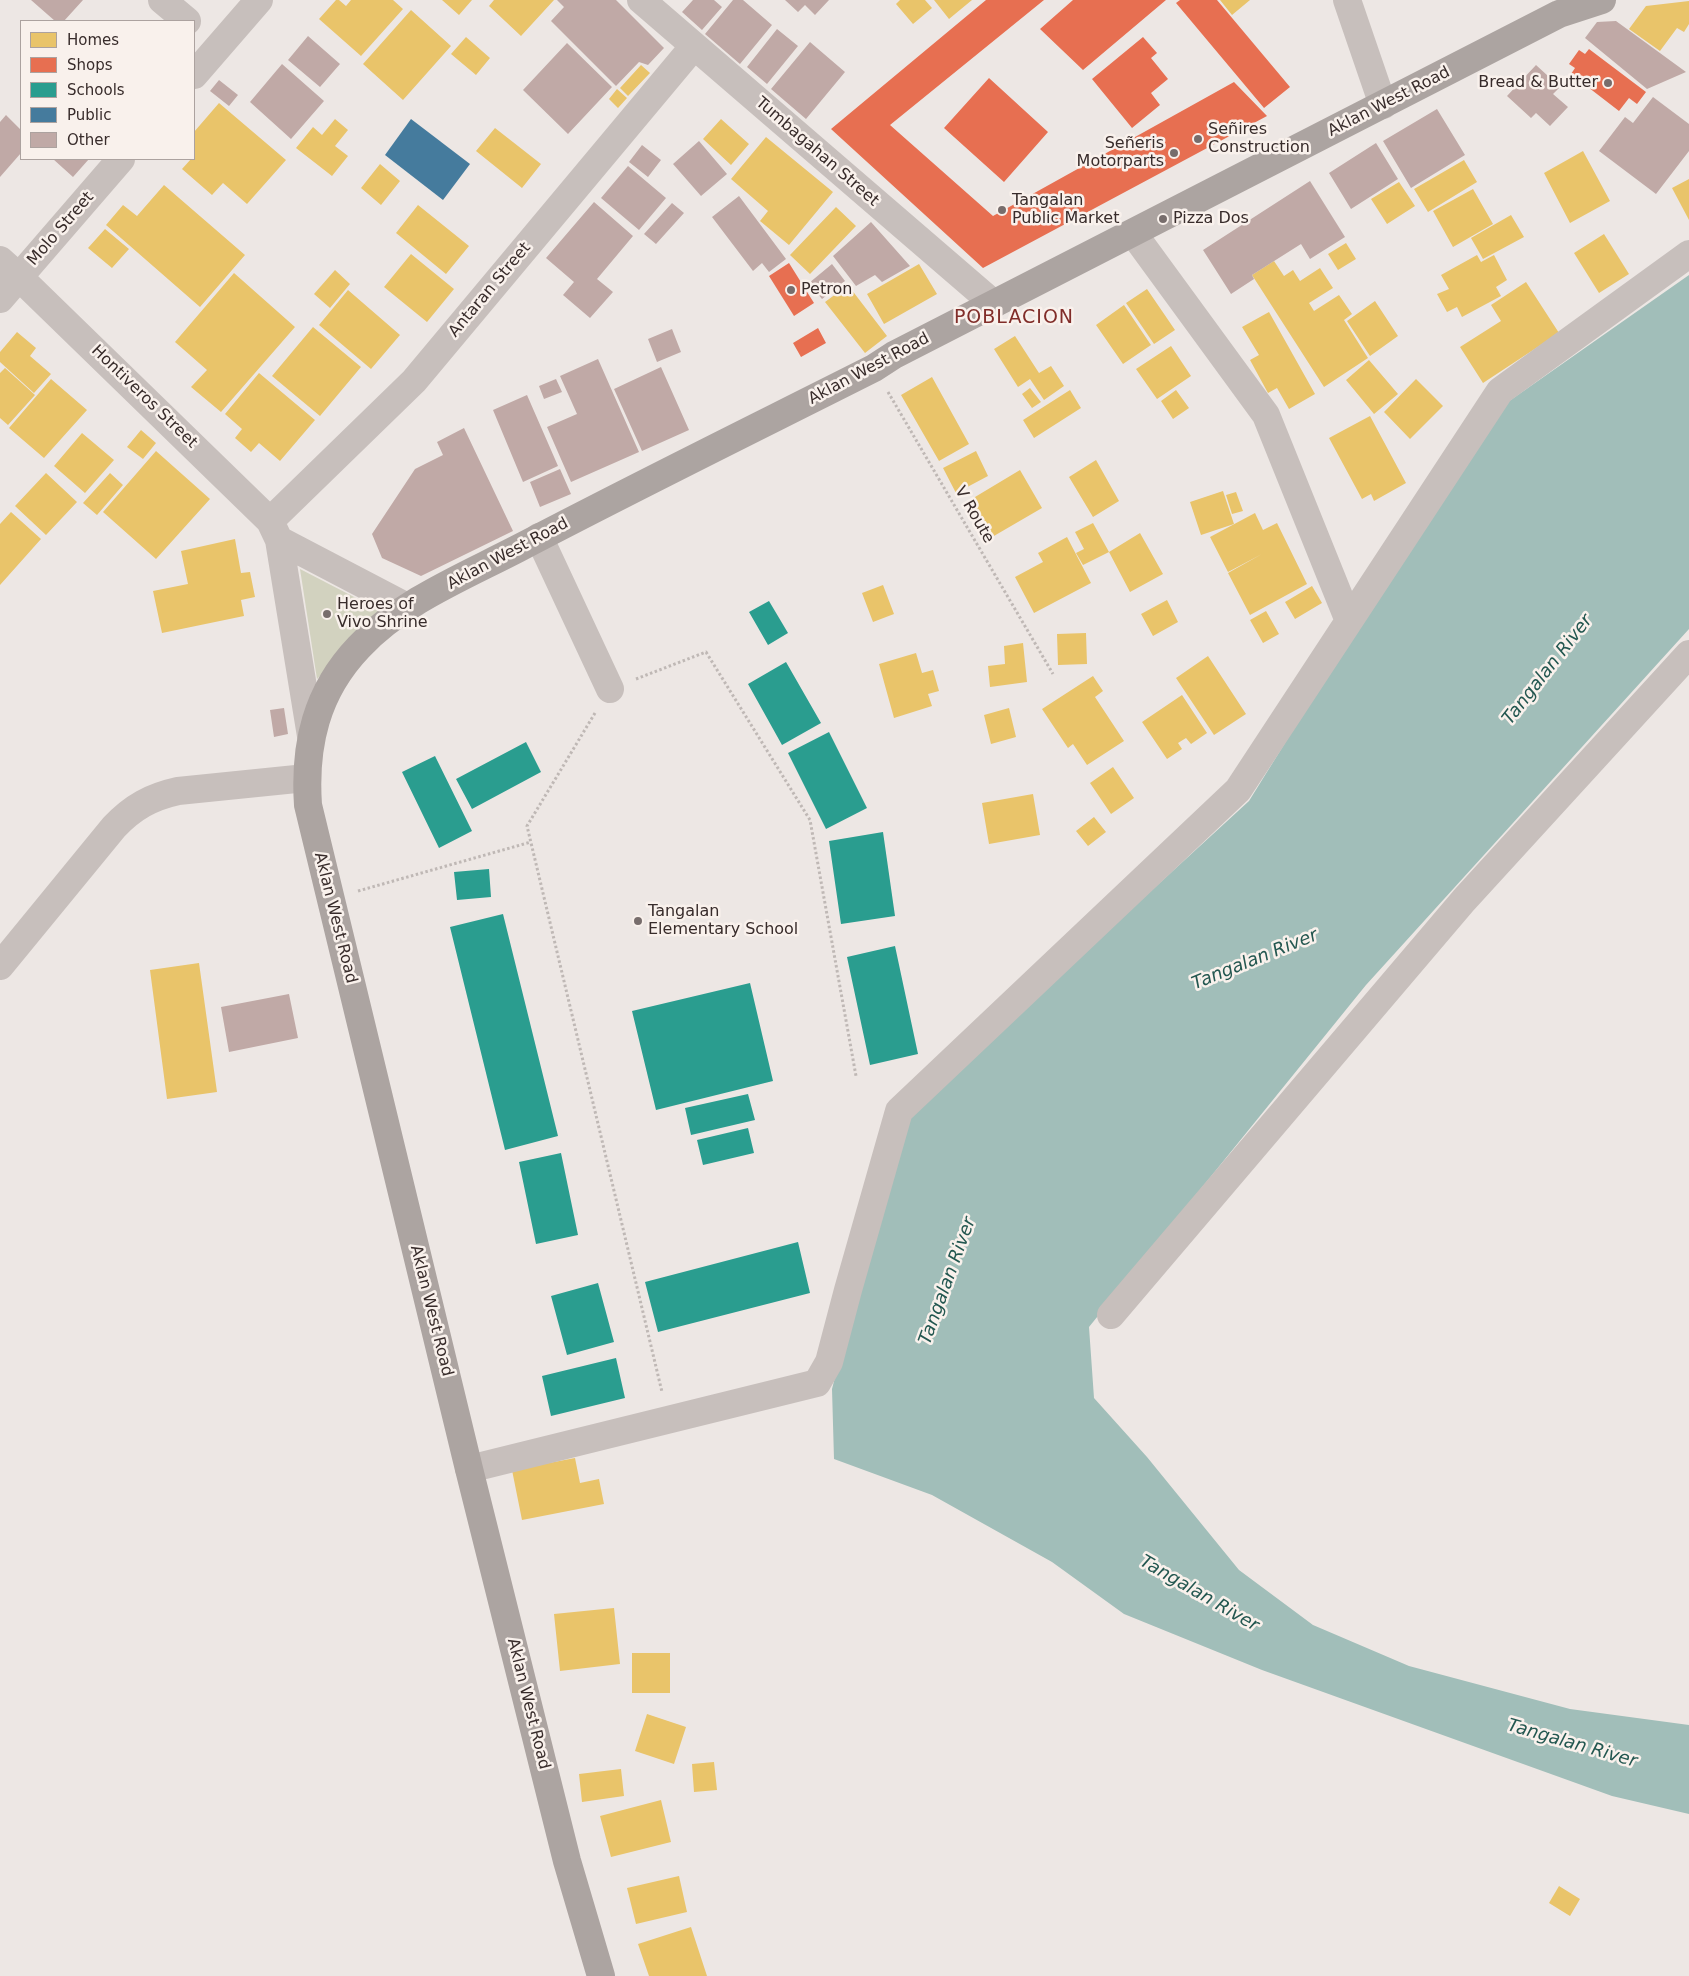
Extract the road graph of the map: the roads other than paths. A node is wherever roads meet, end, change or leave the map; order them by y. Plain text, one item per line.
1 (162, 0) edge
2 (259, 0) edge
3 (641, 0) edge
4 (1347, 0) edge
5 (1602, 0) edge
6 (186, 20) edge
7 (195, 28) edge
8 (694, 46) junction
9 (218, 48) junction
10 (195, 74) edge
11 (1383, 105) junction
12 (120, 160) edge
13 (1133, 233) junction
14 (1689, 254) edge
15 (10, 268) edge
16 (0, 298) edge
17 (994, 304) junction
18 (275, 531) junction
19 (539, 537) junction
20 (408, 607) junction
21 (1349, 621) junction
22 (1689, 654) edge
23 (610, 689) road end
24 (311, 736) junction
25 (306, 778) junction
26 (0, 966) edge
27 (1111, 1315) dead end
28 (469, 1469) junction
29 (601, 1976) edge

1 - 6 street
2 - 9 street
3 - 8 street, Tumbagahan Street
4 - 11 street
5 - 11 main road, Aklan West Road
7 - 9 street
8 - 17 street, Tumbagahan Street
8 - 18 street, Antaran Street
9 - 10 street
11 - 13 main road, Aklan West Road
12 - 15 street, Molo Street
13 - 17 main road, Aklan West Road
13 - 21 street
14 - 21 street
15 - 16 street, Molo Street
15 - 18 street, Hontiveros Street
17 - 19 main road, Aklan West Road
18 - 20 street, Hontiveros Street
18 - 24 street
19 - 20 main road, Aklan West Road
19 - 23 street
20 - 24 main road, Aklan West Road
21 - 28 street
22 - 27 street
24 - 25 main road, Aklan West Road
25 - 26 street
25 - 28 main road, Aklan West Road
28 - 29 main road, Aklan West Road

